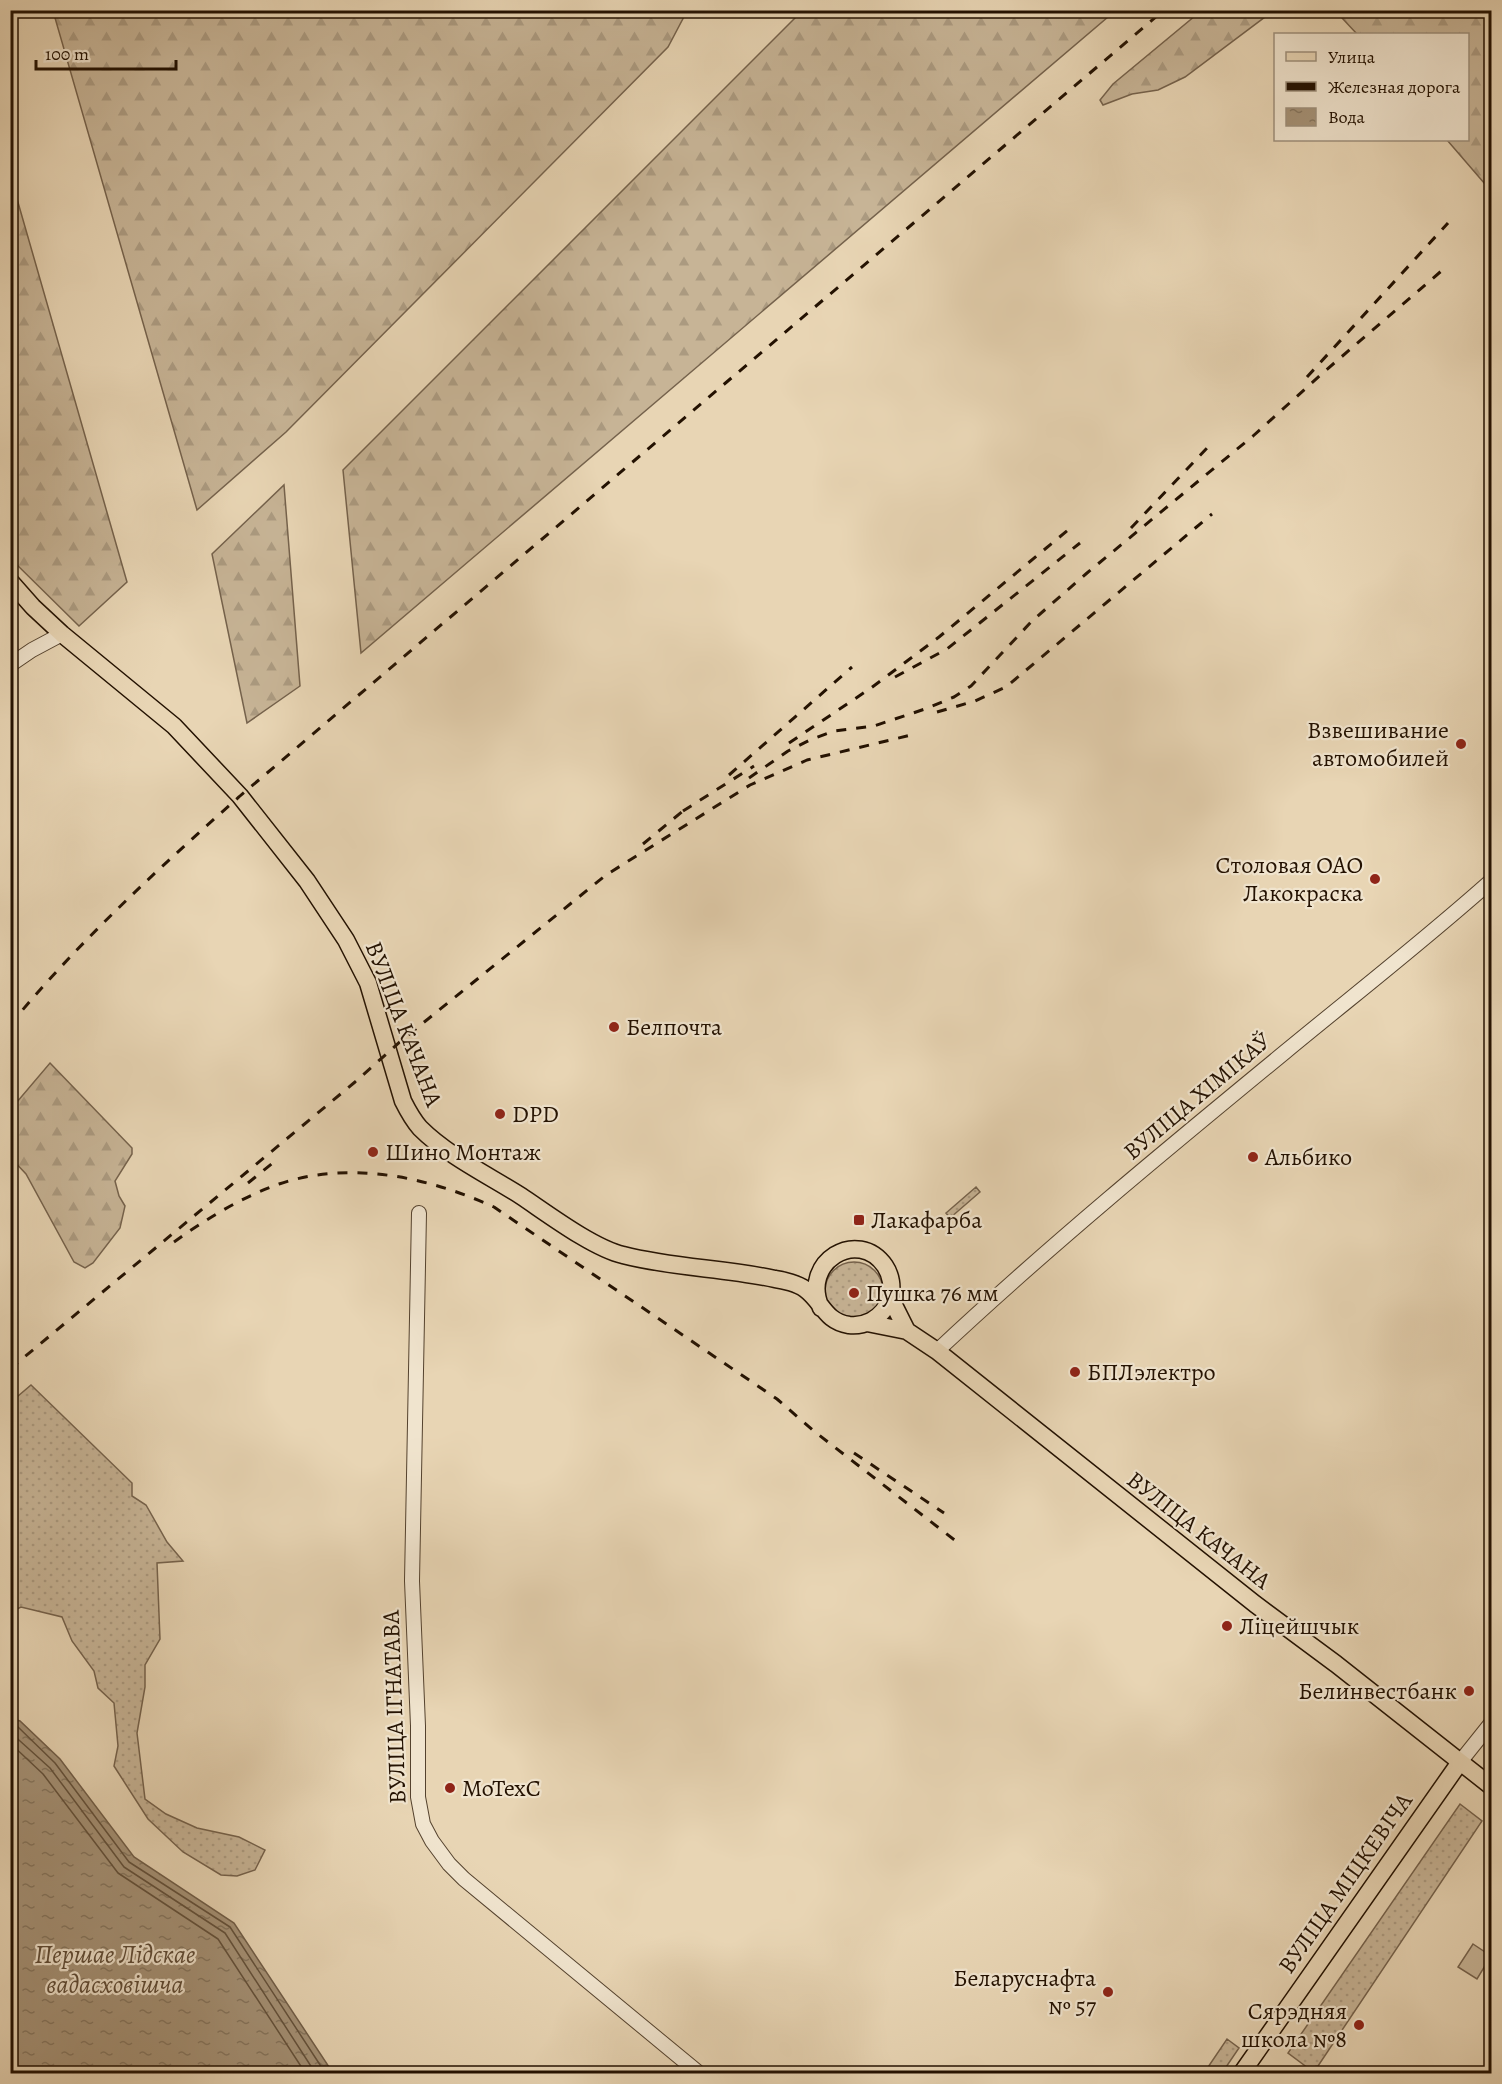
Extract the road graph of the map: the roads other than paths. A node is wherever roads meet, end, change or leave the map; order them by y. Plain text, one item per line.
1 (10, 581) edge
2 (62, 634) junction
3 (10, 665) edge
4 (1491, 880) edge
5 (418, 1213) dead end
6 (818, 1274) junction
7 (777, 1279) junction
8 (890, 1297) junction
9 (821, 1308) junction
10 (867, 1323) junction
11 (907, 1331) junction
12 (937, 1351) junction
13 (1491, 1722) edge
14 (1460, 1762) junction
15 (1491, 1787) edge
16 (700, 2073) edge
17 (1241, 2073) edge

1 - 2 main road, ВУЛІЦА КАЧАНА
2 - 3 street
2 - 7 main road, ВУЛІЦА КАЧАНА
4 - 12 street, ВУЛІЦА ХІМІКАЎ
5 - 16 street, ВУЛІЦА ІГНАТАВА
6 - 7 main road, ВУЛІЦА КАЧАНА
6 - 8 main road, ВУЛІЦА КАЧАНА
6 - 9 main road
7 - 9 main road, ВУЛІЦА КАЧАНА
8 - 10 main road
8 - 11 main road, ВУЛІЦА КАЧАНА
9 - 10 main road, ВУЛІЦА КАЧАНА
10 - 11 main road, ВУЛІЦА КАЧАНА
11 - 12 main road, ВУЛІЦА КАЧАНА
12 - 14 main road, ВУЛІЦА КАЧАНА
13 - 14 street, ВУЛІЦА МІЦКЕВІЧА
14 - 15 main road, ВУЛІЦА КАЧАНА
14 - 17 main road, ВУЛІЦА МІЦКЕВІЧА

